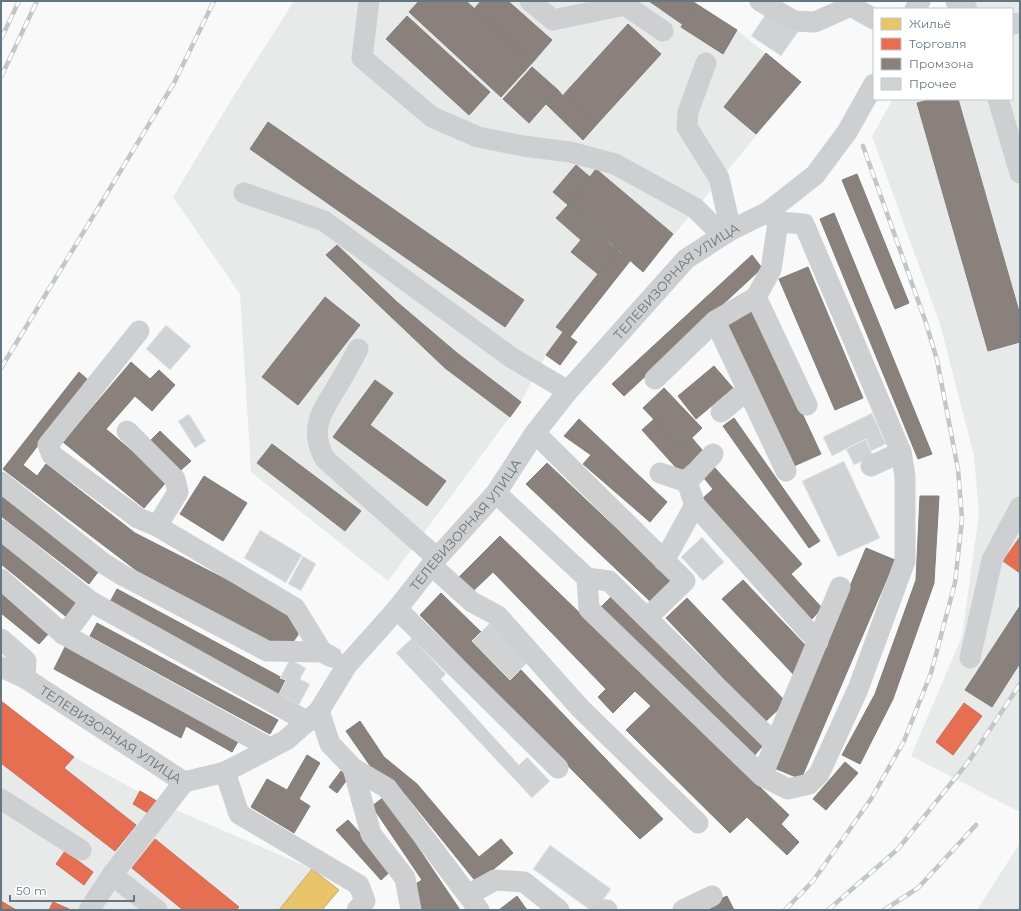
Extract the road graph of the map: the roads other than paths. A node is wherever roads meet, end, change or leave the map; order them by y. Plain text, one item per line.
1 (368, 1) edge
2 (530, 1) edge
3 (760, 1) edge
4 (956, 1) edge
5 (849, 3) edge
6 (966, 8) edge
7 (873, 18) edge
8 (663, 31) dead end
9 (706, 63) dead end
10 (873, 86) edge
11 (998, 100) edge
12 (1020, 173) edge
13 (244, 193) dead end
14 (773, 217) junction
15 (726, 233) junction
16 (756, 297) junction
17 (715, 321) junction
18 (140, 331) dead end
19 (358, 349) dead end
20 (655, 379) dead end
21 (747, 390) junction
22 (568, 391) junction
23 (807, 405) dead end
24 (722, 412) dead end
25 (127, 430) dead end
26 (535, 433) junction
27 (901, 452) junction
28 (713, 454) dead end
29 (871, 466) dead end
30 (786, 471) dead end
31 (660, 473) dead end
32 (1, 482) edge
33 (687, 482) junction
34 (496, 493) junction
35 (695, 505) junction
36 (1020, 507) edge
37 (157, 526) junction
38 (1, 530) edge
39 (664, 561) junction
40 (434, 562) junction
41 (587, 578) junction
42 (1, 579) edge
43 (840, 587) dead end
44 (90, 601) junction
45 (397, 609) junction
46 (647, 618) junction
47 (63, 634) junction
48 (1, 639) edge
49 (818, 642) junction
50 (322, 652) junction
51 (970, 658) dead end
52 (347, 665) junction
53 (1, 667) edge
54 (25, 678) junction
55 (313, 717) junction
56 (775, 744) junction
57 (270, 748) junction
58 (353, 768) junction
59 (558, 768) dead end
60 (225, 772) junction
61 (762, 776) junction
62 (184, 782) junction
63 (1, 799) edge
64 (698, 823) dead end
65 (81, 850) dead end
66 (112, 875) junction
67 (712, 896) dead end
68 (473, 903) edge
69 (89, 910) edge
70 (157, 910) edge
71 (357, 910) edge
72 (411, 910) edge
73 (559, 910) edge
74 (604, 910) edge
75 (607, 910) edge
76 (683, 910) edge

1 - 15 lane
2 - 8 lane
3 - 5 lane
4 - 6 lane
5 - 7 lane
9 - 15 lane
10 - 14 lane, ТЕЛЕВИЗОРНАЯ УЛИЦА
11 - 12 lane
13 - 22 lane
14 - 15 lane, ТЕЛЕВИЗОРНАЯ УЛИЦА
14 - 16 lane
14 - 27 lane
15 - 22 lane, ТЕЛЕВИЗОРНАЯ УЛИЦА
16 - 17 lane
16 - 23 lane
17 - 20 lane
17 - 21 lane
18 - 37 lane
19 - 40 lane
21 - 24 lane
21 - 30 lane
22 - 26 lane, ТЕЛЕВИЗОРНАЯ УЛИЦА
25 - 37 lane
26 - 34 lane, ТЕЛЕВИЗОРНАЯ УЛИЦА
26 - 39 lane
27 - 29 lane
27 - 61 lane
28 - 33 lane
31 - 33 lane
32 - 50 lane
33 - 35 lane
34 - 40 lane, ТЕЛЕВИЗОРНАЯ УЛИЦА
34 - 41 lane
35 - 39 lane
35 - 49 lane
36 - 51 lane
37 - 50 lane
38 - 44 lane
39 - 46 lane
40 - 45 lane, ТЕЛЕВИЗОРНАЯ УЛИЦА
40 - 64 lane
41 - 46 lane
41 - 61 lane
42 - 47 lane
43 - 49 lane
44 - 47 lane
44 - 55 lane
45 - 52 lane, ТЕЛЕВИЗОРНАЯ УЛИЦА
45 - 59 lane
46 - 56 lane
47 - 57 lane
48 - 54 lane
49 - 56 lane
50 - 52 lane
52 - 55 lane, ТЕЛЕВИЗОРНАЯ УЛИЦА
53 - 54 lane, ТЕЛЕВИЗОРНАЯ УЛИЦА
54 - 62 lane, ТЕЛЕВИЗОРНАЯ УЛИЦА
55 - 57 lane, ТЕЛЕВИЗОРНАЯ УЛИЦА
55 - 58 lane
56 - 61 lane
57 - 60 lane, ТЕЛЕВИЗОРНАЯ УЛИЦА
58 - 68 lane
58 - 72 lane
60 - 62 lane, ТЕЛЕВИЗОРНАЯ УЛИЦА
60 - 71 lane
62 - 66 lane
63 - 65 lane
66 - 69 lane
66 - 70 lane
67 - 76 lane
68 - 73 lane
74 - 75 lane

